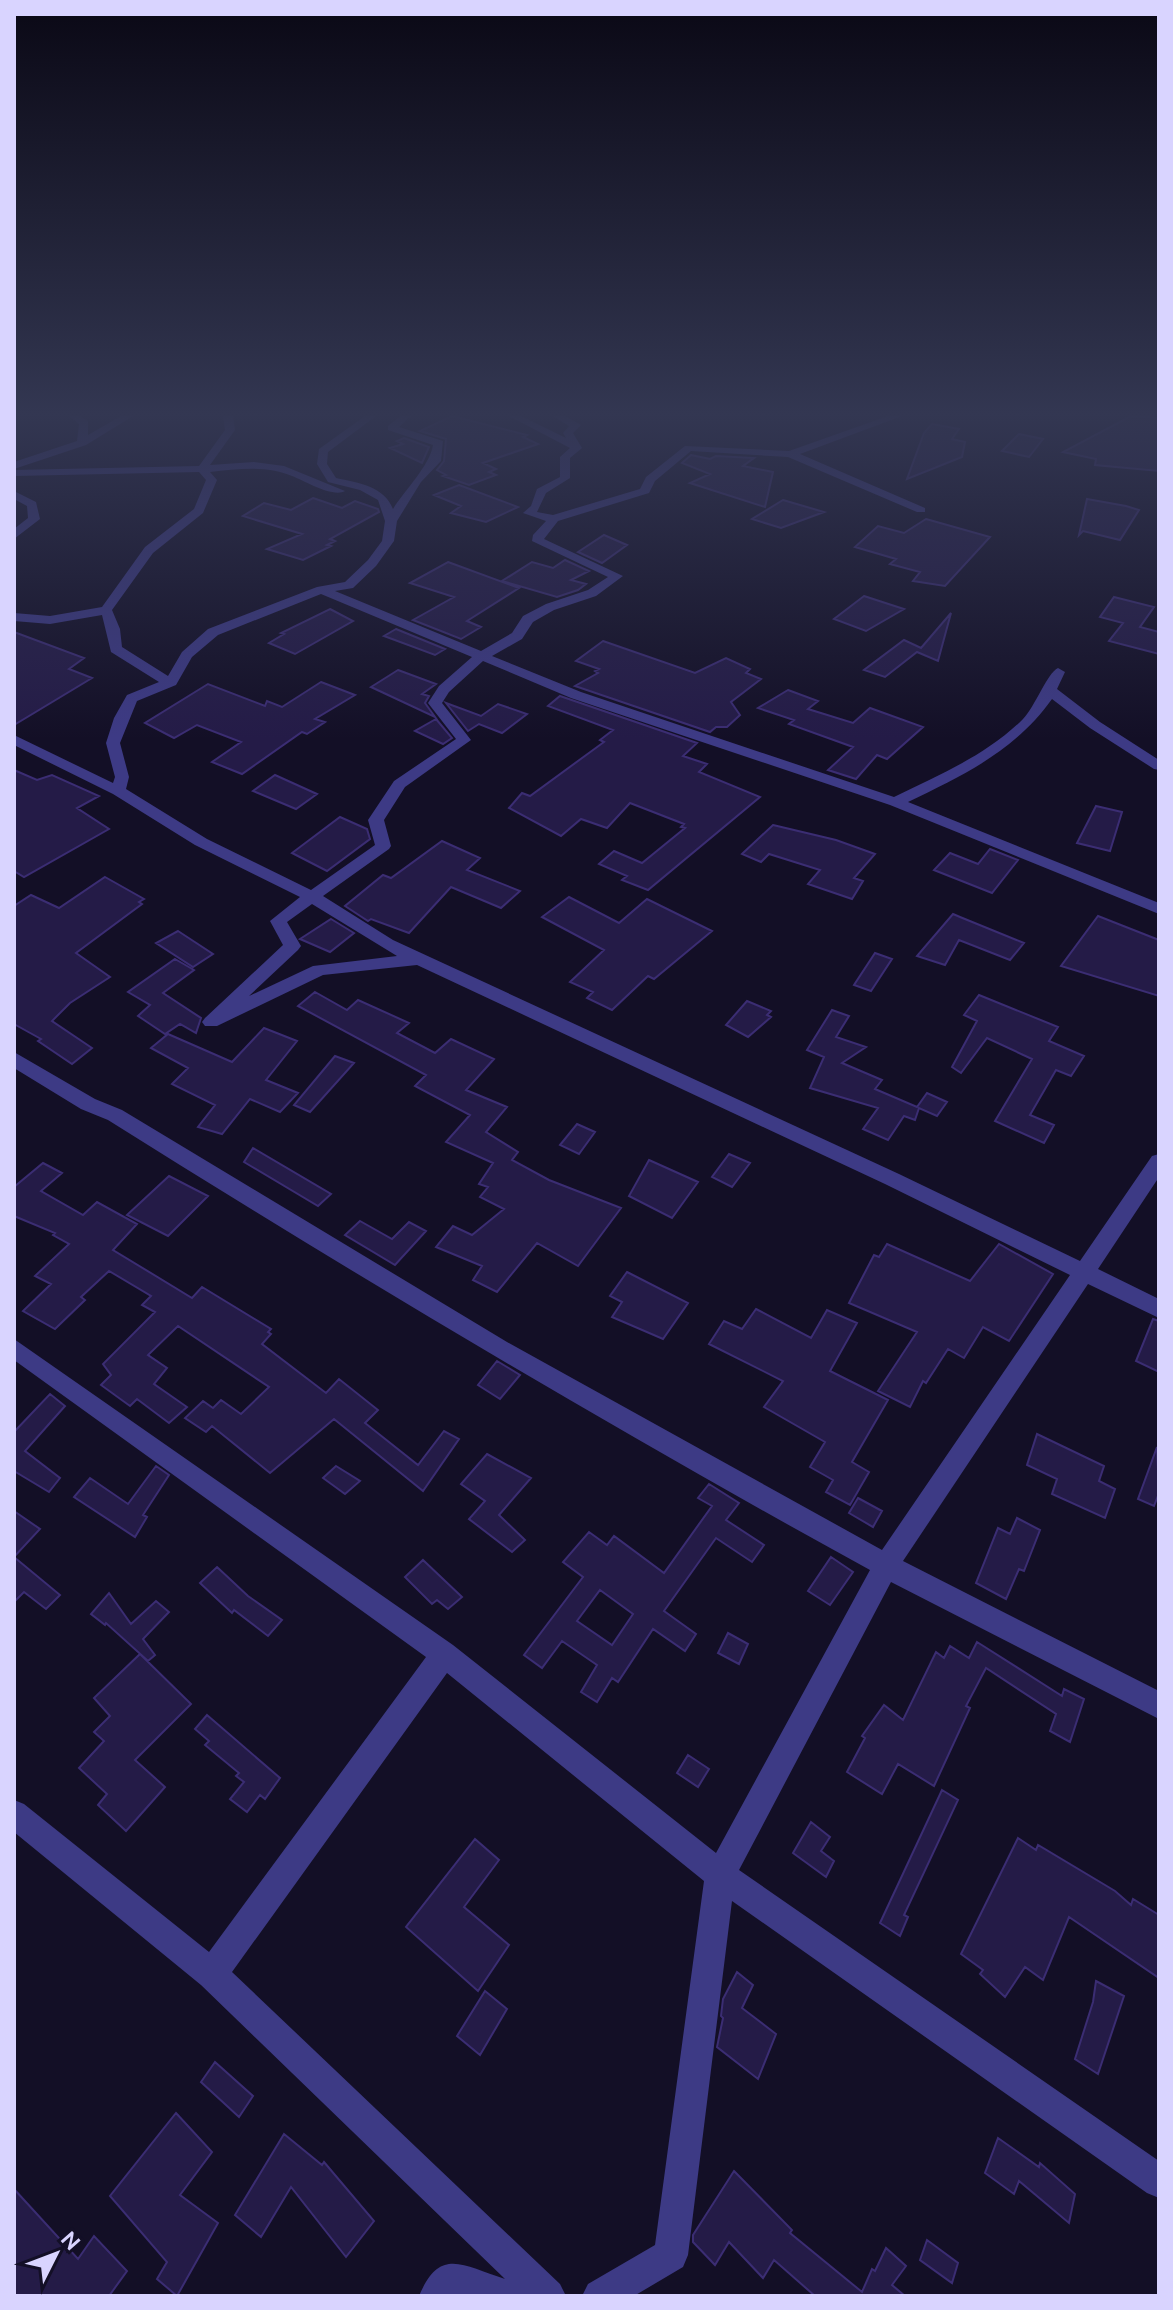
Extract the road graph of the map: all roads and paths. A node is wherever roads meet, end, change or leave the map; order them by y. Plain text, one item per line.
1 (183, 524) edge
2 (391, 524) edge
3 (550, 524) edge
4 (321, 590) junction
5 (106, 610) junction
6 (14, 617) edge
7 (480, 657) junction
8 (1058, 672) dead end
9 (171, 682) junction
10 (1052, 692) junction
11 (14, 739) edge
12 (1159, 766) edge
13 (118, 791) junction
14 (895, 802) junction
15 (311, 896) junction
16 (1159, 909) edge
17 (419, 959) junction
18 (14, 1059) edge
19 (1159, 1161) edge
20 (1086, 1273) junction
21 (1159, 1309) edge
22 (14, 1348) edge
23 (885, 1567) junction
24 (444, 1654) junction
25 (1156, 1708) edge
26 (14, 1814) edge
27 (720, 1875) junction
28 (212, 1974) junction
29 (1159, 2181) edge
30 (437, 2296) edge
31 (504, 2296) edge
32 (548, 2296) edge
33 (600, 2296) edge

1 - 5 street
2 - 4 street
3 - 7 street
4 - 7 street
4 - 9 street
5 - 6 street
5 - 9 street
7 - 14 street
7 - 15 street
8 - 10 street
9 - 13 street
10 - 12 street
10 - 14 street
11 - 13 street
13 - 15 street
14 - 16 street
15 - 17 street
15 - 17 street
17 - 20 street
18 - 23 street
19 - 20 street
20 - 21 street
20 - 23 street
22 - 24 street
23 - 25 street
23 - 27 street
24 - 27 street
24 - 28 street
26 - 28 street
27 - 29 street
27 - 33 street
28 - 32 street
30 - 31 street

